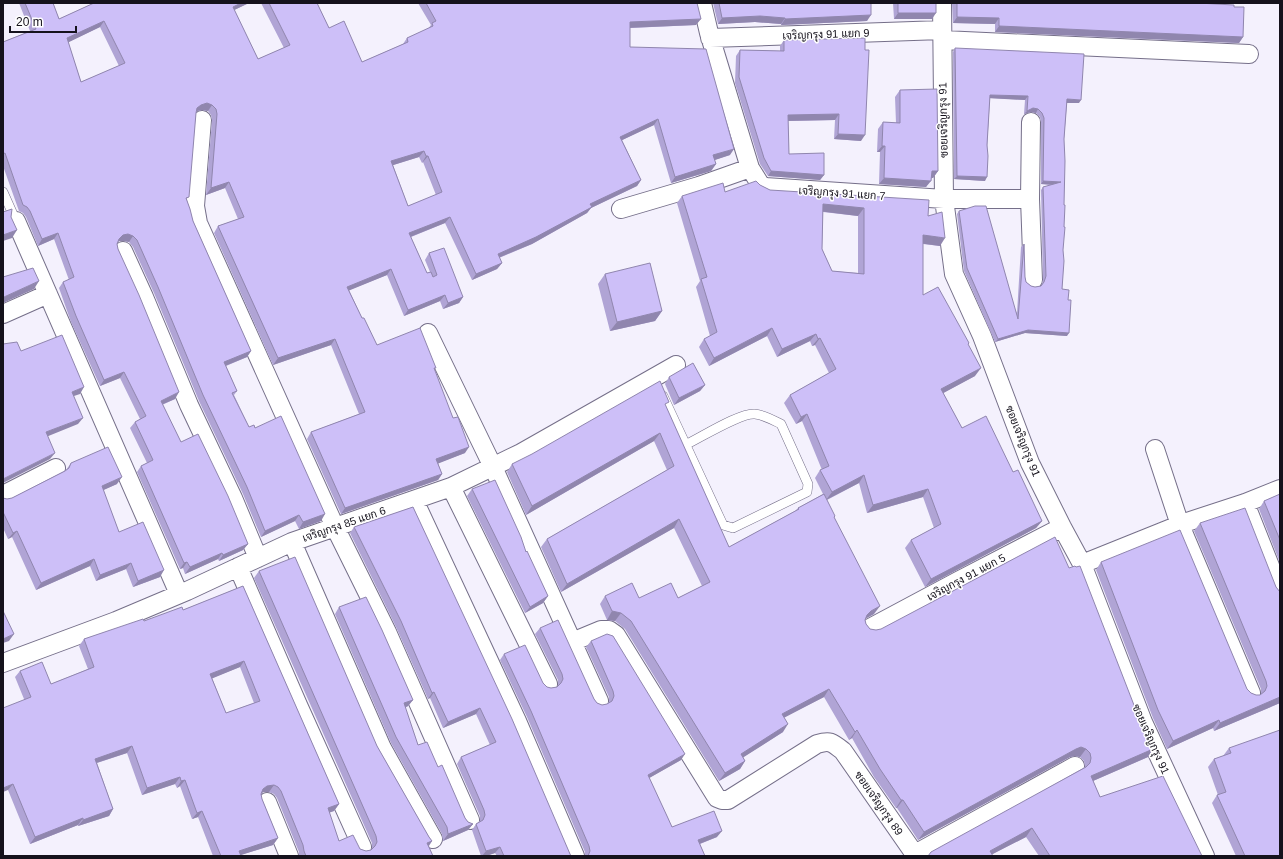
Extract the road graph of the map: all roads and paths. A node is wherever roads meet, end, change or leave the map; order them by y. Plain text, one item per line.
1 (702, 3) edge
2 (942, 3) edge
3 (942, 35) junction
4 (710, 38) junction
5 (1249, 54) dead end
6 (202, 120) dead end
7 (1031, 122) dead end
8 (750, 168) junction
9 (3, 192) edge
10 (944, 199) junction
11 (1030, 199) junction
12 (622, 209) dead end
13 (16, 221) joint
14 (123, 251) dead end
15 (1032, 280) dead end
16 (48, 294) junction
17 (3, 314) edge
18 (428, 333) dead end
19 (676, 365) dead end
20 (658, 384) junction
21 (685, 445) junction
22 (1156, 449) dead end
23 (492, 467) junction
24 (56, 468) dead end
25 (451, 487) junction
26 (1280, 489) edge
27 (3, 495) edge
28 (414, 500) junction
29 (1244, 503) junction
30 (1180, 525) junction
31 (335, 527) junction
32 (1062, 528) junction
33 (292, 542) junction
34 (258, 558) junction
35 (1082, 564) junction
36 (238, 567) junction
37 (1280, 590) edge
38 (179, 594) junction
39 (870, 628) edge
40 (572, 642) junction
41 (3, 663) edge
42 (548, 684) dead end
43 (1251, 693) edge
44 (599, 701) dead end
45 (1075, 766) dead end
46 (267, 802) dead end
47 (470, 820) dead end
48 (433, 839) edge
49 (362, 847) dead end
50 (915, 855) edge
51 (289, 856) edge
52 (574, 856) edge
53 (1205, 856) edge

1 - 4 street, เจริญกรุง 91 แยก 7
2 - 3 street, ซอยเจริญกรุง 91
3 - 4 street, เจริญกรุง 91 แยก 9
3 - 5 street, เจริญกรุง 91 แยก 9
3 - 10 street, ซอยเจริญกรุง 91
4 - 8 street, เจริญกรุง 91 แยก 7
6 - 31 street
7 - 11 street
8 - 10 street, เจริญกรุง 91 แยก 7
8 - 12 street
9 - 13 lane
10 - 11 street, เจริญกรุง 91 แยก 7
10 - 32 street, ซอยเจริญกรุง 91
11 - 15 street
13 - 16 street
14 - 34 street
16 - 17 street
16 - 38 street
18 - 23 street
19 - 20 street, เจริญกรุง 85 แยก 6
20 - 21 lane
20 - 23 street, เจริญกรุง 85 แยก 6
21 - 21 lane
22 - 30 street
23 - 25 street, เจริญกรุง 85 แยก 6
23 - 40 street
24 - 27 street
25 - 28 street, เจริญกรุง 85 แยก 6
25 - 42 street
26 - 29 street
28 - 31 street, เจริญกรุง 85 แยก 6
28 - 52 street
29 - 30 street
29 - 37 street
30 - 35 street
30 - 43 street
31 - 33 street, เจริญกรุง 85 แยก 6
31 - 47 street
32 - 35 street, ซอยเจริญกรุง 91
32 - 39 street, เจริญกรุง 91 แยก 5
33 - 34 street, เจริญกรุง 85 แยก 6
33 - 48 street
34 - 36 street, เจริญกรุง 85 แยก 6
35 - 53 street, ซอยเจริญกรุง 91
36 - 38 street, เจริญกรุง 85 แยก 6
36 - 49 street
38 - 41 street, เจริญกรุง 85 แยก 6
40 - 44 street
40 - 50 street, ซอยเจริญกรุง 89
45 - 50 street
46 - 51 street

